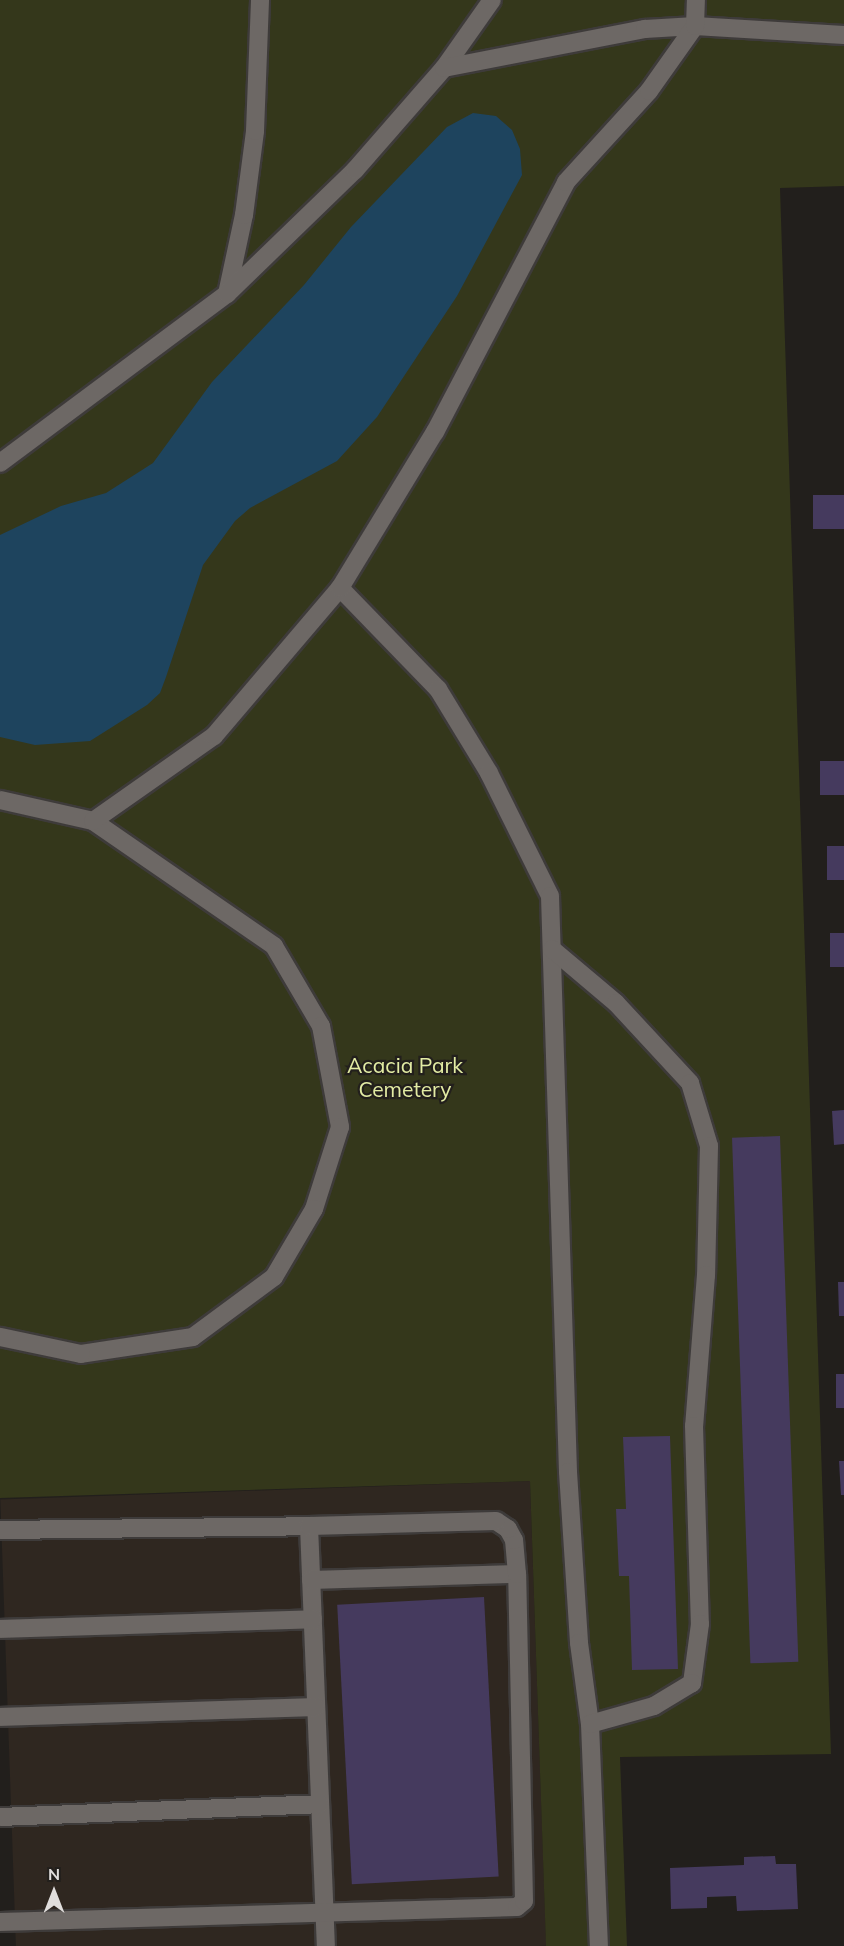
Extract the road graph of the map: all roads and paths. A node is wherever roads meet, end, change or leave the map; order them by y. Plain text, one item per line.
1 (260, 0) edge
2 (492, 0) edge
3 (696, 0) edge
4 (695, 26) junction
5 (844, 35) edge
6 (444, 68) junction
7 (227, 294) junction
8 (0, 462) edge
9 (340, 588) junction
10 (0, 800) edge
11 (93, 821) junction
12 (552, 949) junction
13 (0, 1337) edge
14 (309, 1526) junction
15 (0, 1530) edge
16 (517, 1574) junction
17 (311, 1580) junction
18 (313, 1619) junction
19 (0, 1629) edge
20 (316, 1707) junction
21 (0, 1718) edge
22 (590, 1725) junction
23 (320, 1804) junction
24 (0, 1817) edge
25 (324, 1912) junction
26 (0, 1922) edge
27 (326, 1946) edge
28 (599, 1946) edge

1 - 7 lane
2 - 6 lane
3 - 4 lane
4 - 5 lane
4 - 6 lane
4 - 9 lane
6 - 7 lane
7 - 8 lane
9 - 11 lane
9 - 12 lane
10 - 11 lane
11 - 13 lane
12 - 22 lane
12 - 22 lane
14 - 15 lane
14 - 16 lane
14 - 17 lane
16 - 17 lane
16 - 25 lane
17 - 18 lane
18 - 19 lane
18 - 20 lane
20 - 21 lane
20 - 23 lane
22 - 28 lane
23 - 24 lane
23 - 25 lane
25 - 26 lane
25 - 27 lane

